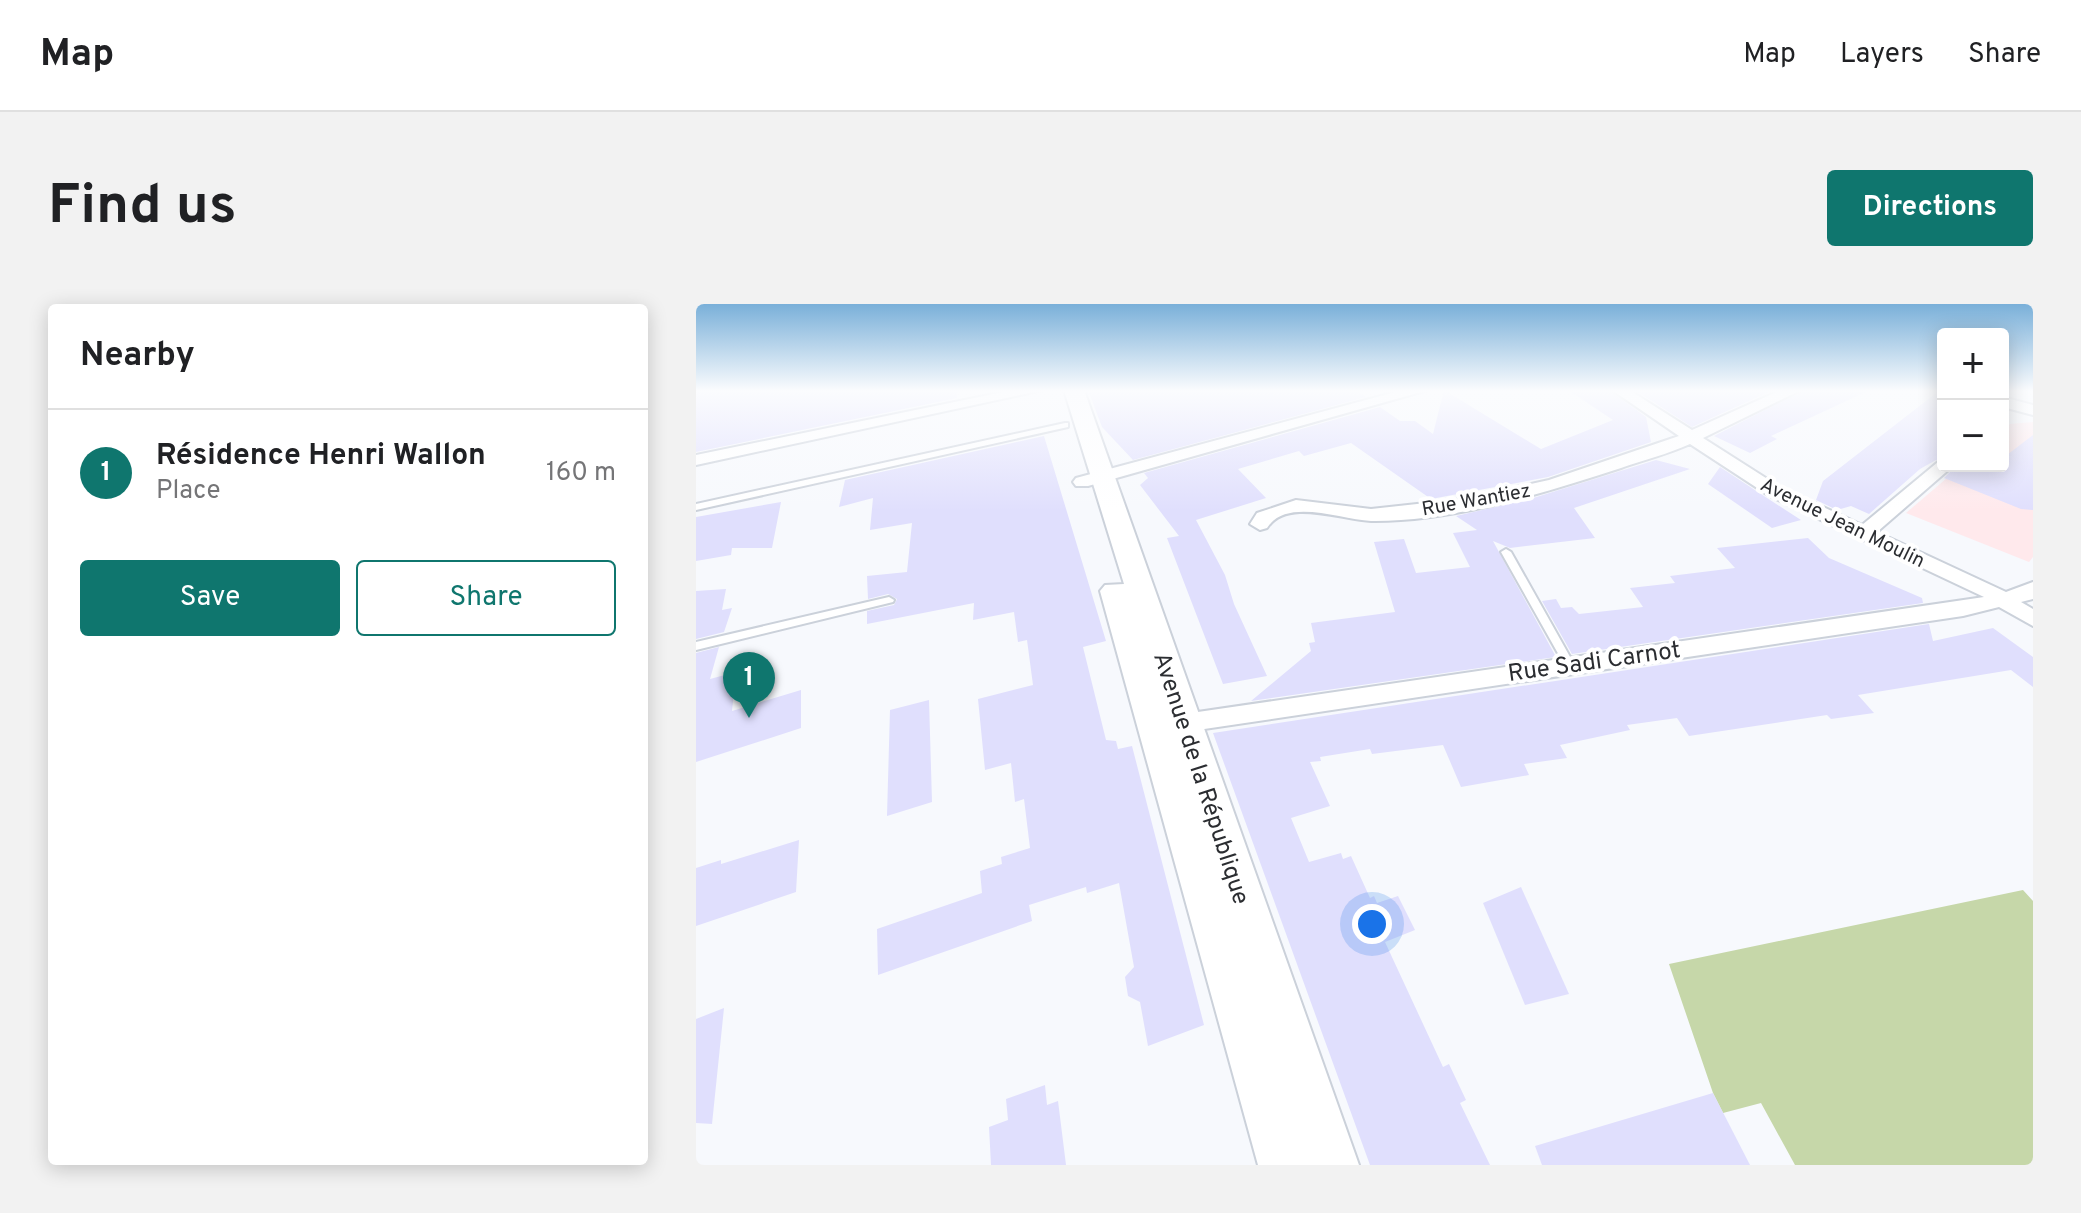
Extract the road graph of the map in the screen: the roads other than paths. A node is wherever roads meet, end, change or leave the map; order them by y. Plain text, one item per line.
1 (841, 430) edge
2 (1042, 430) edge
3 (1068, 430) edge
4 (1084, 430) edge
5 (1265, 430) edge
6 (1681, 430) edge
7 (1699, 430) edge
8 (1688, 435) junction
9 (696, 460) edge
10 (1937, 472) edge
11 (1097, 482) junction
12 (696, 507) edge
13 (1260, 524) dead end
14 (1863, 534) junction
15 (1506, 552) dead end
16 (2033, 588) edge
17 (889, 600) dead end
18 (2005, 600) junction
19 (1136, 616) dead end
20 (2033, 619) edge
21 (696, 646) edge
22 (1569, 664) junction
23 (1167, 715) junction
24 (1229, 914) dead end
25 (1286, 1165) edge
26 (1331, 1165) edge

1 - 9 street
2 - 12 lane
3 - 11 main road, Avenue de la République
4 - 11 main road, Avenue de la République
5 - 11 street
6 - 8 street, Avenue Jean Moulin
7 - 8 street, Rue Wantiez
8 - 13 street, Rue Wantiez
8 - 14 street, Avenue Jean Moulin
10 - 14 street
11 - 19 lane
11 - 23 main road, Avenue de la République
11 - 23 main road, Avenue de la République
14 - 18 street, Avenue Jean Moulin
15 - 22 lane
16 - 18 street, Rue Sadi Carnot
17 - 21 lane
18 - 20 street, Avenue Jean Moulin
18 - 22 street, Rue Sadi Carnot
22 - 23 street, Rue Sadi Carnot
23 - 24 lane
23 - 25 main road, Avenue de la République
23 - 26 main road, Avenue de la République

